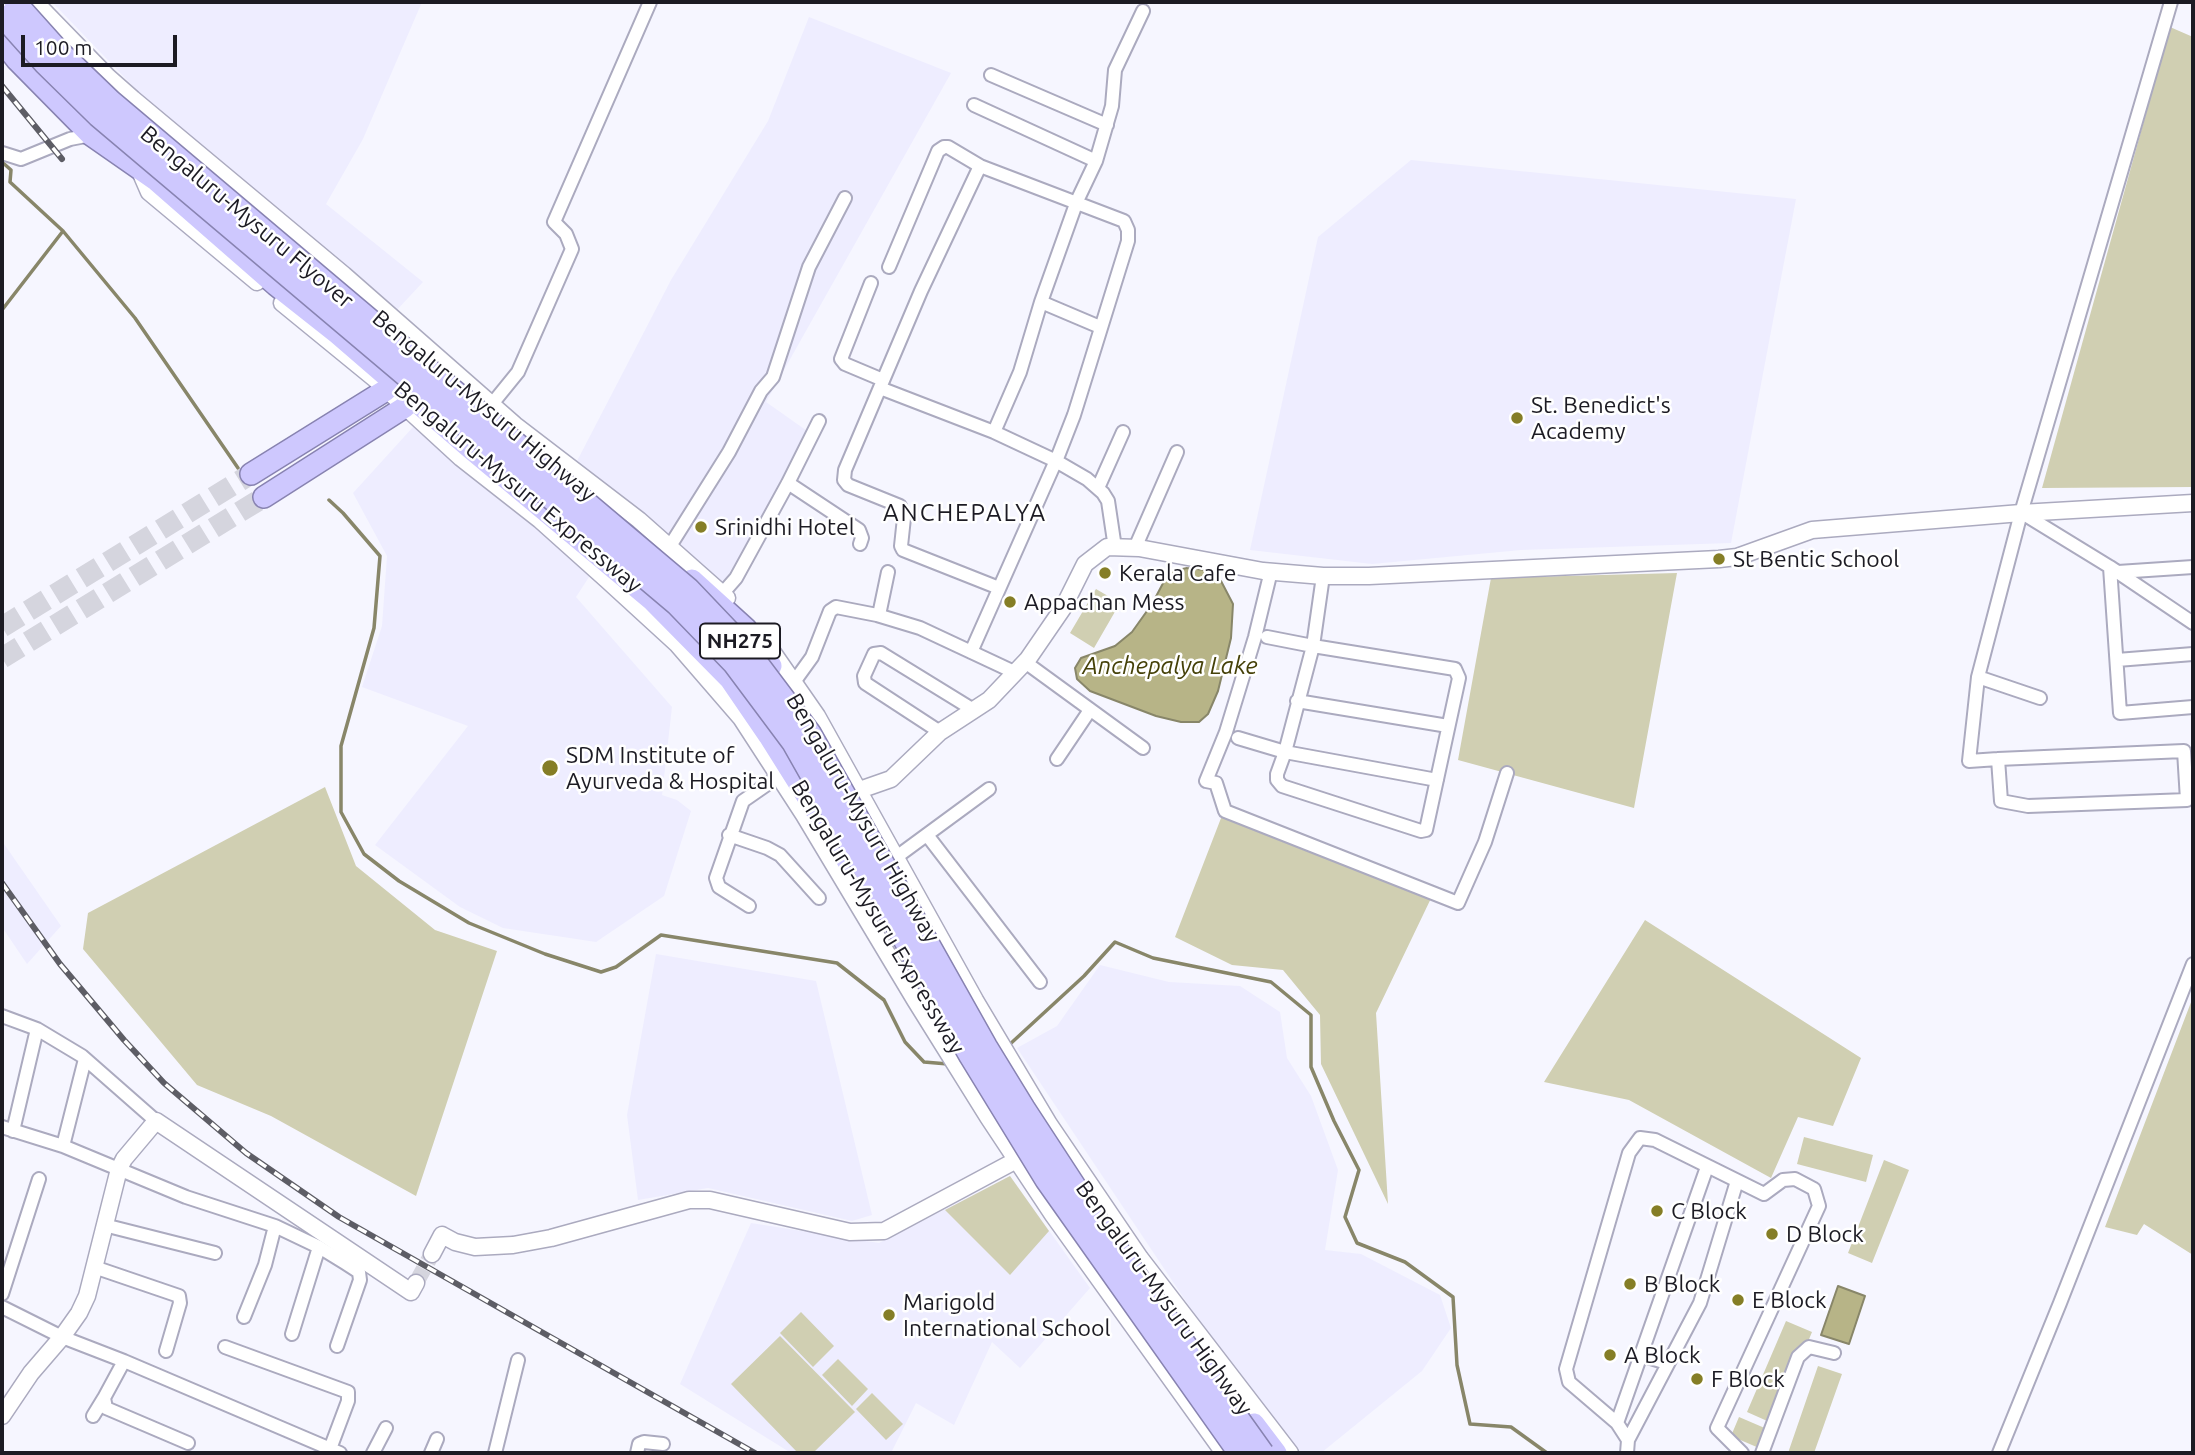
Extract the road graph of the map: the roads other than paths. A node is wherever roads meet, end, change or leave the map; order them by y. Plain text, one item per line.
1 (15, 2) edge
2 (25, 2) edge
3 (35, 2) edge
4 (650, 2) edge
5 (2171, 2) edge
6 (1143, 11) dead end
7 (2, 16) edge
8 (2, 41) edge
9 (991, 75) dead end
10 (974, 105) dead end
11 (148, 118) junction
12 (1107, 125) junction
13 (91, 135) junction
14 (2, 153) edge
15 (120, 156) junction
16 (1096, 161) junction
17 (981, 166) junction
18 (139, 169) junction
19 (845, 198) dead end
20 (1077, 201) junction
21 (889, 267) dead end
22 (871, 283) dead end
23 (1041, 302) junction
24 (1100, 327) junction
25 (882, 384) junction
26 (386, 390) junction
27 (492, 404) junction
28 (405, 407) junction
29 (819, 421) dead end
30 (994, 432) junction
31 (1123, 432) dead end
32 (1177, 452) dead end
33 (1056, 461) junction
34 (250, 474) tunnel mouth
35 (788, 483) junction
36 (1098, 488) junction
37 (264, 497) tunnel mouth
38 (2193, 503) edge
39 (2021, 513) junction
40 (860, 544) dead end
41 (670, 546) junction
42 (1115, 548) junction
43 (1135, 548) junction
44 (2193, 567) edge
45 (2114, 570) junction
46 (1270, 571) junction
47 (888, 572) dead end
48 (1323, 576) junction
49 (999, 588) junction
50 (722, 594) junction
51 (878, 615) junction
52 (2193, 622) edge
53 (1267, 637) dead end
54 (1313, 646) junction
55 (971, 652) junction
56 (2193, 654) edge
57 (2117, 660) junction
58 (1020, 667) junction
59 (1978, 677) junction
60 (794, 682) junction
61 (2040, 698) dead end
62 (1297, 701) junction
63 (2193, 707) edge
64 (972, 709) junction
65 (1090, 710) junction
66 (1448, 726) junction
67 (940, 732) junction
68 (1238, 738) dead end
69 (1143, 748) dead end
70 (1285, 752) junction
71 (1998, 758) junction
72 (1057, 759) dead end
73 (1507, 773) dead end
74 (779, 776) junction
75 (1437, 780) junction
76 (989, 789) dead end
77 (855, 791) junction
78 (810, 812) junction
79 (729, 835) junction
80 (927, 835) junction
81 (894, 860) junction
82 (820, 898) dead end
83 (749, 906) dead end
84 (2193, 964) edge
85 (1040, 982) dead end
86 (2, 1016) edge
87 (37, 1029) junction
88 (85, 1059) junction
89 (1020, 1084) junction
90 (156, 1121) junction
91 (7, 1129) edge
92 (63, 1146) junction
93 (1020, 1158) junction
94 (1707, 1167) junction
95 (119, 1169) junction
96 (39, 1179) dead end
97 (1737, 1181) junction
98 (104, 1225) junction
99 (275, 1226) junction
100 (318, 1247) junction
101 (215, 1253) dead end
102 (432, 1254) tunnel mouth
103 (94, 1268) junction
104 (416, 1283) dead end
105 (2, 1294) edge
106 (2, 1307) edge
107 (244, 1317) dead end
108 (292, 1334) dead end
109 (62, 1337) junction
110 (337, 1346) dead end
111 (225, 1347) dead end
112 (166, 1351) dead end
113 (1834, 1353) dead end
114 (1641, 1355) junction
115 (519, 1360) dead end
116 (124, 1361) junction
117 (1667, 1363) junction
118 (104, 1398) junction
119 (3, 1411) edge
120 (93, 1416) dead end
121 (1617, 1423) junction
122 (386, 1428) dead end
123 (436, 1439) dead end
124 (188, 1443) dead end
125 (663, 1444) dead end
126 (1627, 1447) edge
127 (335, 1451) edge
128 (373, 1453) edge
129 (431, 1453) edge
130 (495, 1453) edge
131 (637, 1453) edge
132 (1224, 1453) edge
133 (1231, 1453) edge
134 (1238, 1453) edge
135 (1263, 1453) edge
136 (1276, 1453) edge
137 (1290, 1453) edge
138 (1742, 1453) edge
139 (1762, 1453) edge
140 (1998, 1453) edge

1 - 135 highway, Bengaluru-Mysuru Flyover / NH275, bridge
2 - 11 highway, Bengaluru-Mysuru Highway / NH275
3 - 11 street, NH275
4 - 27 street
5 - 39 street
6 - 12 street
7 - 134 highway, Bengaluru-Mysuru Expressway / NH275, bridge
8 - 13 highway, Bengaluru-Mysuru Expressway / NH275
9 - 12 street
10 - 16 street
11 - 15 highway
11 - 27 street, NH275
11 - 77 highway, Bengaluru-Mysuru Highway / NH275
12 - 16 street
13 - 14 street
13 - 15 highway, Bengaluru-Mysuru Expressway / NH275
15 - 18 highway, Bengaluru-Mysuru Expressway / NH275
16 - 20 street
17 - 20 street
17 - 21 street
17 - 25 street
18 - 26 street, Bengaluru-Mysuru Expressway / NH275
18 - 78 highway, Bengaluru-Mysuru Expressway / NH275
19 - 41 street
20 - 23 street
20 - 24 street
22 - 25 street
23 - 24 street
23 - 30 street
24 - 33 street
25 - 30 street
25 - 49 street
26 - 28 street, Bengaluru-Mysuru Expressway / NH275
26 - 34 highway
27 - 41 street, NH275
28 - 37 highway
28 - 74 street, Bengaluru-Mysuru Expressway / NH275
29 - 35 street
30 - 33 street
31 - 36 street
32 - 43 street
33 - 36 street
33 - 49 street
35 - 40 street
35 - 50 street
36 - 42 street
38 - 39 street
39 - 45 street
39 - 48 street
39 - 59 street
41 - 50 street, NH275
42 - 43 street
42 - 58 street
43 - 46 street
44 - 45 street
45 - 52 street
45 - 57 street
46 - 48 street
46 - 73 street
47 - 51 street
48 - 54 street
49 - 55 street
50 - 60 street, NH275
51 - 55 street
51 - 60 street
53 - 54 street
54 - 62 street
54 - 66 street
55 - 58 street
56 - 57 street
57 - 63 street
58 - 64 street
58 - 65 street
59 - 61 street
59 - 71 street
60 - 77 street, NH275
62 - 66 street
62 - 70 street
64 - 67 street
64 - 67 street
65 - 69 street
65 - 72 street
66 - 75 street
67 - 77 street
68 - 70 street
70 - 75 street
70 - 75 street
71 - 71 street
74 - 78 street, Bengaluru-Mysuru Expressway / NH275
74 - 79 street
76 - 80 street
77 - 78 street
77 - 81 highway, Bengaluru-Mysuru Highway / NH275
78 - 93 highway, Bengaluru-Mysuru Expressway / NH275
79 - 82 street
79 - 83 street
80 - 81 street
80 - 85 street
81 - 89 highway, Bengaluru-Mysuru Highway / NH275
84 - 140 street
86 - 87 street
87 - 88 street
87 - 91 street
88 - 90 street
88 - 92 street
89 - 136 highway, Bengaluru-Mysuru Highway / NH275
89 - 137 street, NH275
90 - 95 street
90 - 104 street
91 - 92 street
92 - 95 street
93 - 102 street
93 - 132 street, Bengaluru-Mysuru Expressway / NH275
93 - 133 highway, Bengaluru-Mysuru Expressway / NH275
94 - 97 street
94 - 114 street
94 - 121 street
95 - 98 street
95 - 99 street
96 - 105 street
97 - 117 street
97 - 138 street
98 - 101 street
98 - 103 street
99 - 100 street
99 - 107 street
100 - 108 street
100 - 110 street
103 - 109 street
103 - 112 street
106 - 109 street
109 - 116 street
109 - 119 street
111 - 127 street
113 - 139 street
114 - 117 street
114 - 121 street
115 - 130 street
116 - 118 street
116 - 127 street
117 - 126 street
118 - 120 street
118 - 124 street
121 - 126 street
122 - 128 street
123 - 129 street
125 - 131 street

